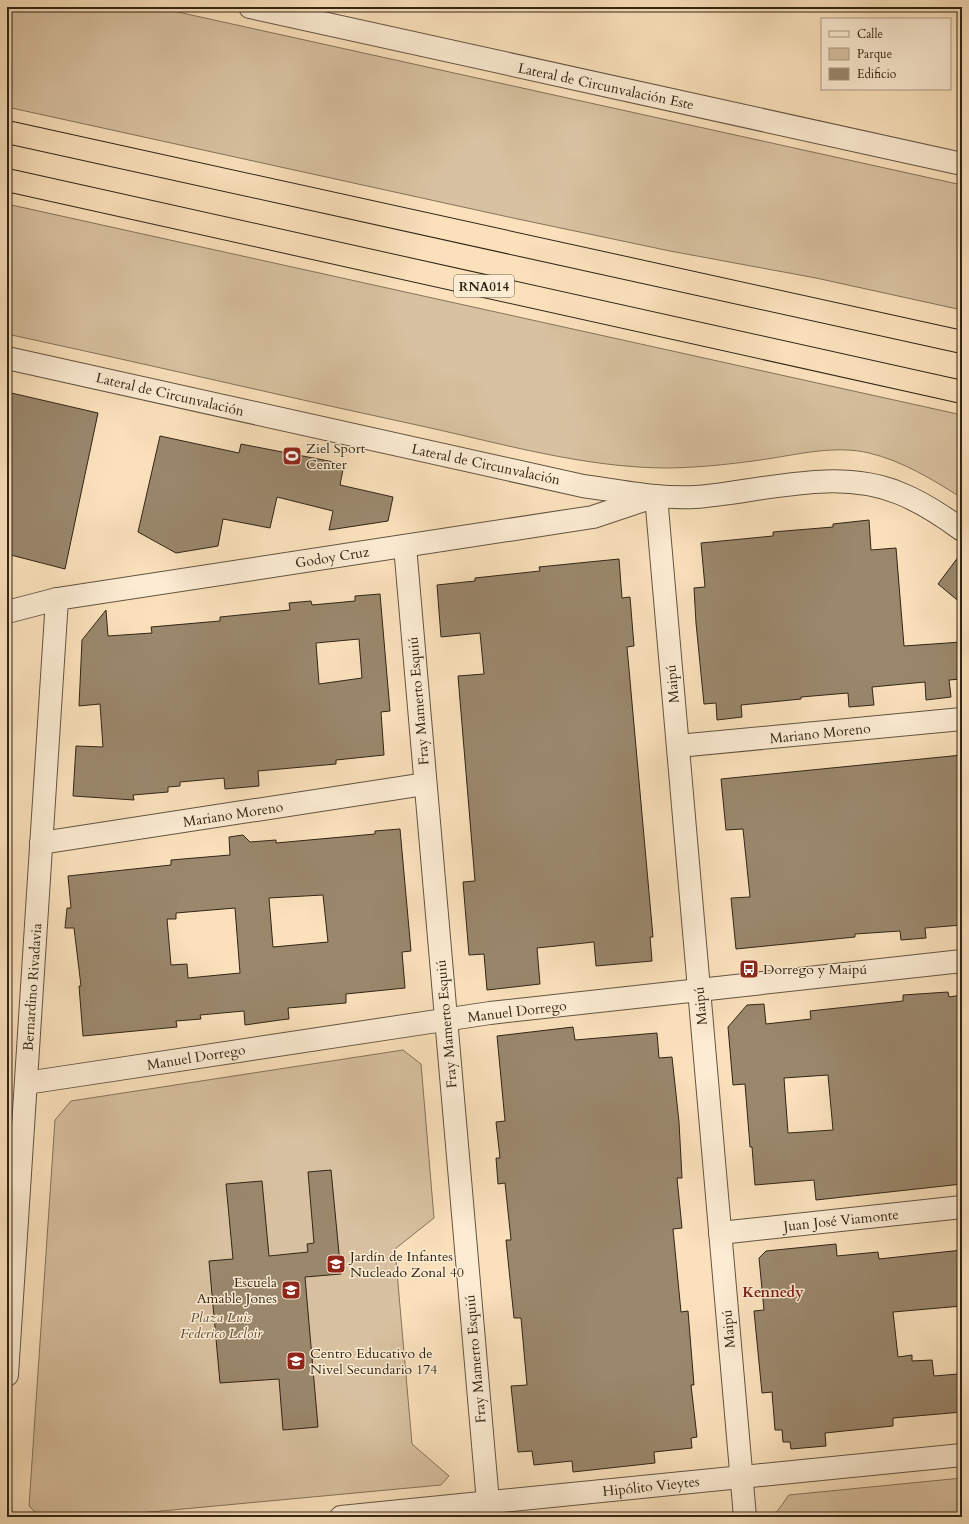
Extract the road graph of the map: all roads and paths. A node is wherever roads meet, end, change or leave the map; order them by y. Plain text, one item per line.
1 (250, 7) edge
2 (7, 132) edge
3 (962, 164) edge
4 (7, 180) edge
5 (962, 342) edge
6 (7, 358) edge
7 (962, 392) edge
8 (656, 496) junction
9 (962, 530) edge
10 (405, 546) junction
11 (57, 599) junction
12 (7, 612) edge
13 (962, 719) edge
14 (678, 746) junction
15 (425, 784) junction
16 (41, 843) junction
17 (962, 961) edge
18 (699, 990) junction
19 (446, 1020) junction
20 (26, 1083) junction
21 (962, 1207) edge
22 (720, 1233) junction
23 (7, 1375) edge
24 (962, 1455) edge
25 (741, 1477) junction
26 (488, 1502) junction
27 (345, 1517) edge
28 (745, 1517) edge

1 - 3 street, Lateral de Circunvalación Este
2 - 5 highway
4 - 7 highway, RNA014
6 - 8 street, Lateral de Circunvalación
8 - 9 street, Lateral de Circunvalación
8 - 10 street, Godoy Cruz
8 - 14 street, Maipú
10 - 11 street, Godoy Cruz
10 - 15 street, Fray Mamerto Esquiú
11 - 12 street, Godoy Cruz
11 - 16 street, Bernardino Rivadavia
13 - 14 street, Mariano Moreno
14 - 18 street, Maipú
15 - 16 street, Mariano Moreno
15 - 19 street, Fray Mamerto Esquiú
16 - 20 street, Bernardino Rivadavia
17 - 18 street, Manuel Dorrego
18 - 19 street, Manuel Dorrego
18 - 22 street, Maipú
19 - 20 street, Manuel Dorrego
19 - 26 street, Fray Mamerto Esquiú
20 - 23 street, Bernardino Rivadavia
21 - 22 street, Juan José Viamonte
22 - 25 street, Maipú
24 - 25 street, Hipólito Vieytes
25 - 26 street, Hipólito Vieytes
25 - 28 street, Maipú
26 - 27 street, Hipólito Vieytes

